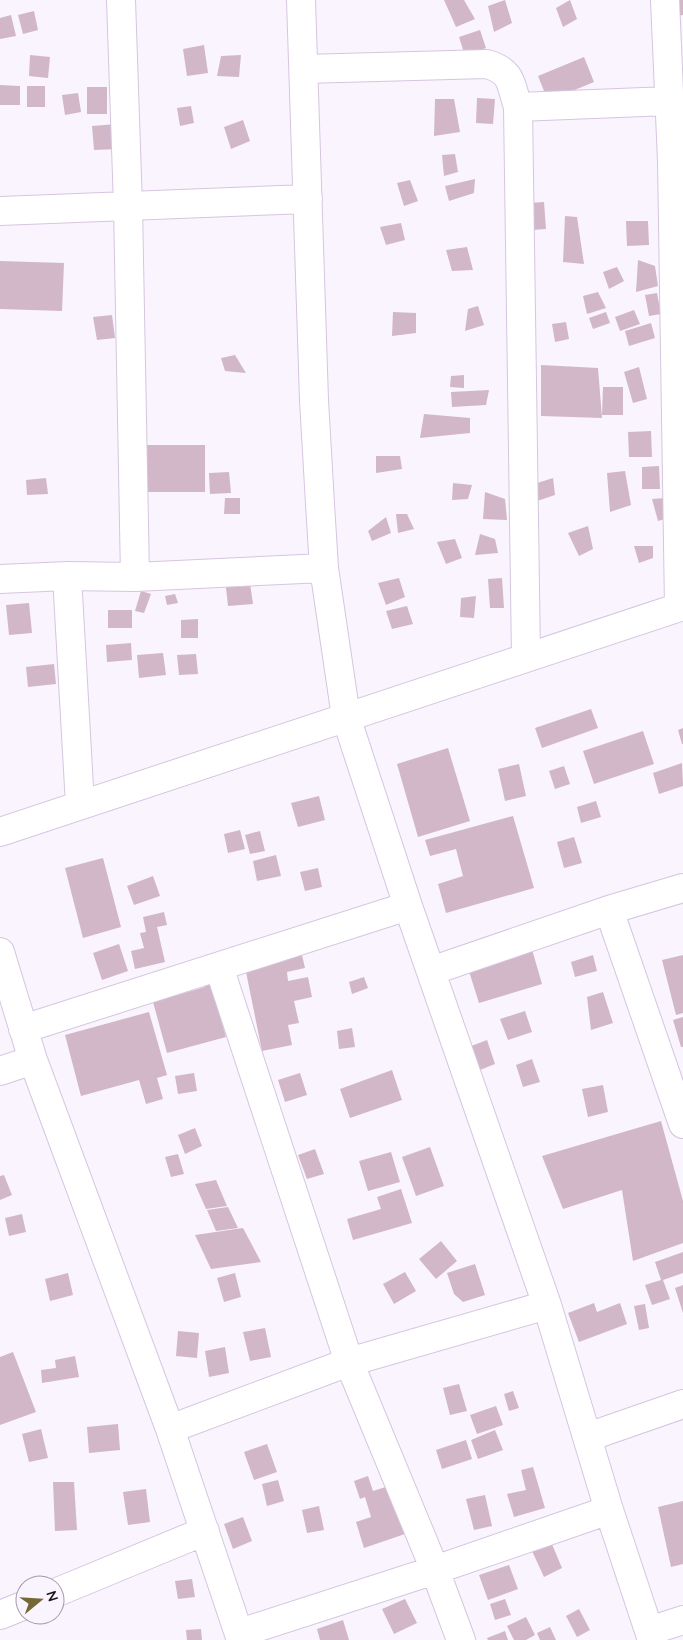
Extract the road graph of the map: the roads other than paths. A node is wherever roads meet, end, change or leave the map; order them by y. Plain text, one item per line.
1 (121, 0) edge
2 (301, 0) edge
3 (665, 0) edge
4 (304, 69) junction
5 (669, 101) junction
6 (518, 107) junction
7 (677, 161) edge
8 (308, 199) junction
9 (128, 206) junction
10 (0, 211) edge
11 (324, 568) junction
12 (68, 576) junction
13 (135, 577) junction
14 (0, 579) edge
15 (681, 606) edge
16 (526, 658) junction
17 (346, 717) junction
18 (80, 806) junction
19 (0, 832) edge
20 (683, 888) edge
21 (408, 906) junction
22 (609, 910) junction
23 (0, 952) edge
24 (219, 966) junction
25 (431, 971) junction
26 (23, 1029) junction
27 (33, 1060) junction
28 (0, 1071) edge
29 (683, 1124) edge
30 (547, 1305) junction
31 (349, 1362) junction
32 (683, 1404) edge
33 (170, 1429) junction
34 (588, 1437) junction
35 (609, 1510) junction
36 (205, 1531) junction
37 (436, 1570) junction
38 (65, 1589) edge
39 (15, 1609) edge
40 (0, 1615) edge
41 (683, 1620) edge
42 (651, 1636) edge
43 (241, 1637) edge
44 (461, 1640) edge

1 - 9 street
2 - 4 street
3 - 5 street
4 - 6 street
4 - 8 street
5 - 6 street
5 - 7 street
6 - 16 street
7 - 15 street
8 - 9 street
8 - 11 street
9 - 10 street
9 - 13 street
11 - 13 street
11 - 17 street
12 - 13 street
12 - 14 street
12 - 18 street
15 - 16 street
16 - 17 street
17 - 18 street
17 - 21 street
18 - 19 street
20 - 22 street
21 - 24 street
21 - 25 street
22 - 25 street
22 - 29 street
23 - 26 street
24 - 26 street
24 - 31 street
25 - 30 street
26 - 27 street
27 - 28 street
27 - 33 street
30 - 31 street
30 - 34 street
31 - 33 street
31 - 37 street
32 - 34 street
33 - 36 street
34 - 35 street
35 - 37 street
35 - 42 street
36 - 38 street
36 - 43 street
37 - 43 street
37 - 44 street
39 - 40 street
41 - 42 street

